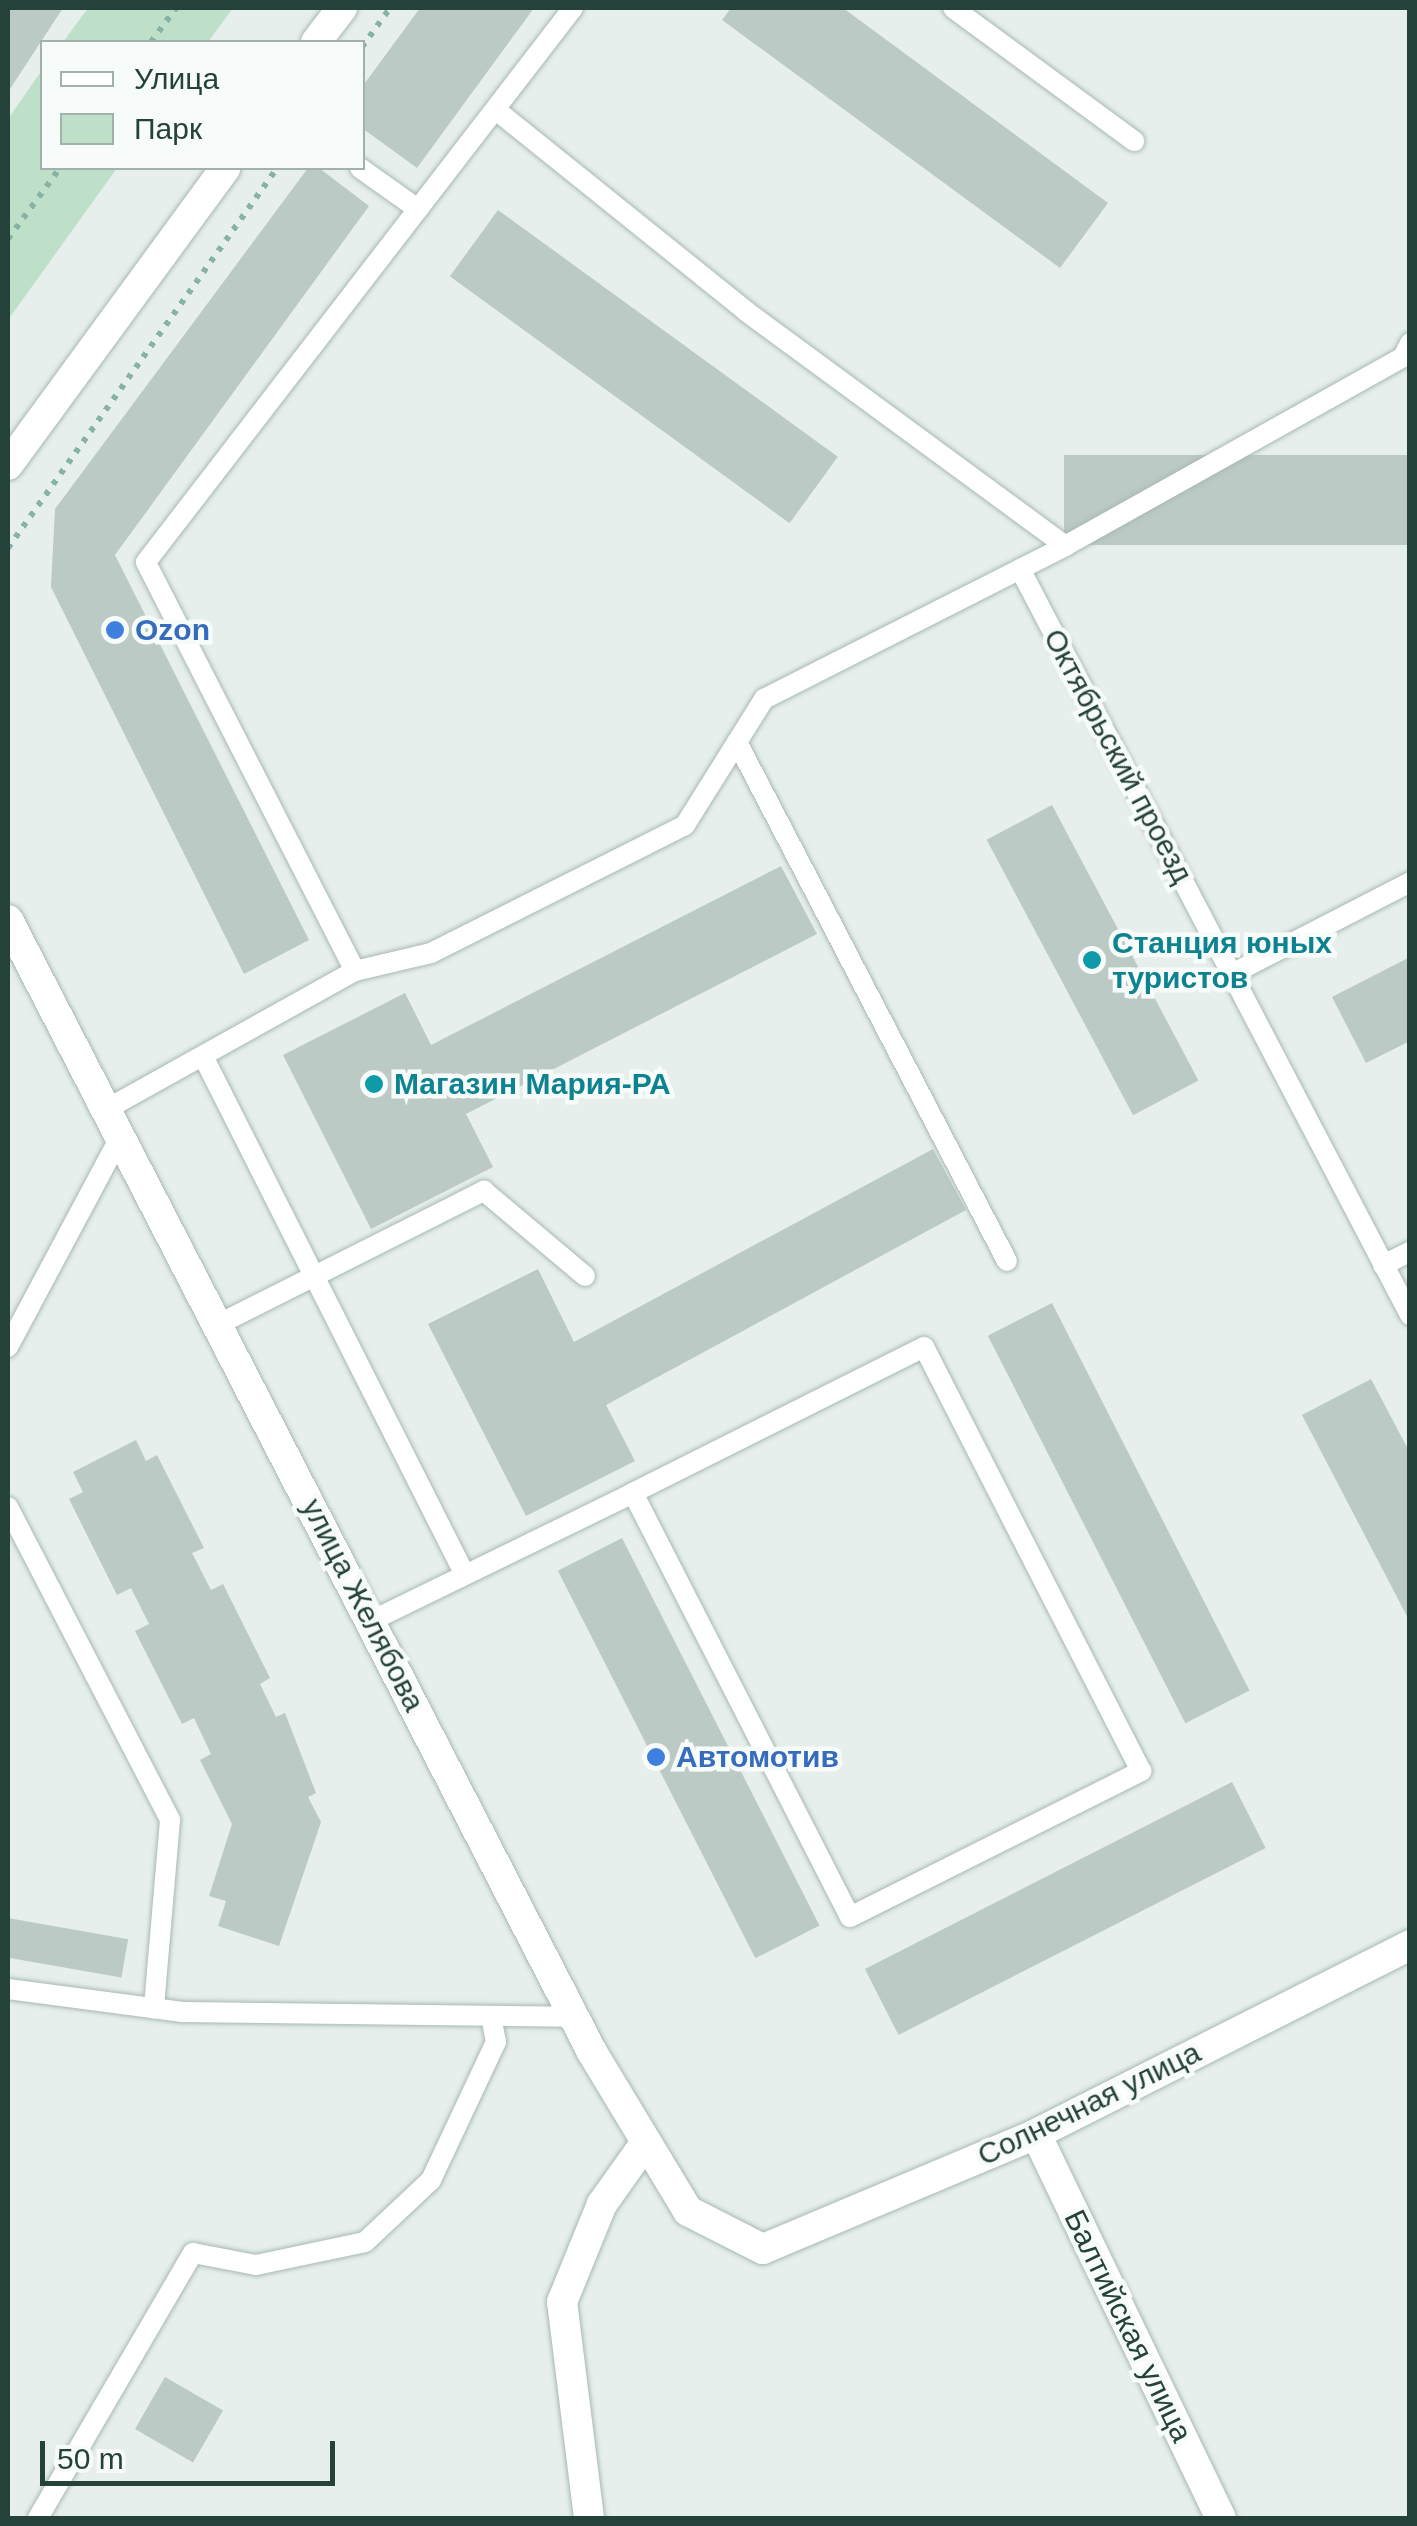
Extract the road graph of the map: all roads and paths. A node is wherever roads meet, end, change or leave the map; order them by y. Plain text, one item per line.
1 (176, 8) edge
2 (342, 8) edge
3 (390, 8) edge
4 (573, 8) edge
5 (952, 8) edge
6 (152, 40) edge
7 (318, 40) edge
8 (365, 43) edge
9 (496, 110) junction
10 (1134, 141) dead end
11 (59, 170) edge
12 (224, 170) edge
13 (276, 170) edge
14 (363, 170) edge
15 (418, 208) junction
16 (8, 239) edge
17 (1410, 344) edge
18 (8, 465) edge
19 (1065, 546) junction
20 (8, 548) edge
21 (1020, 568) junction
22 (737, 742) junction
23 (1410, 882) edge
24 (8, 920) edge
25 (355, 970) junction
26 (1232, 974) junction
27 (204, 1056) junction
28 (113, 1123) junction
29 (1410, 1252) edge
30 (1006, 1262) dead end
31 (1384, 1265) junction
32 (315, 1276) junction
33 (585, 1276) dead end
34 (1410, 1315) edge
35 (218, 1324) junction
36 (8, 1347) edge
37 (633, 1494) junction
38 (8, 1507) edge
39 (466, 1575) junction
40 (372, 1621) junction
41 (1410, 1945) edge
42 (8, 1989) edge
43 (154, 2008) junction
44 (491, 2017) junction
45 (575, 2017) junction
46 (1036, 2134) junction
47 (646, 2142) junction
48 (763, 2249) joint
49 (38, 2518) edge
50 (589, 2518) edge
51 (1220, 2518) edge

1 - 6 path
2 - 7 street
3 - 8 path
4 - 9 lane
5 - 10 lane
9 - 15 lane
9 - 19 lane
11 - 16 path
12 - 18 street
13 - 20 path
14 - 15 lane
15 - 25 lane
17 - 19 lane
19 - 21 lane
21 - 22 lane
21 - 26 lane, Октябрьский проезд
22 - 25 lane
22 - 30 lane
23 - 26 lane
24 - 28 street, улица Желябова
25 - 27 lane
26 - 31 lane, Октябрьский проезд
27 - 28 lane
27 - 32 lane
28 - 35 street, улица Желябова
28 - 36 lane
29 - 31 lane
31 - 34 lane, Октябрьский проезд
32 - 33 lane
32 - 35 lane
32 - 39 lane
35 - 40 street, улица Желябова
37 - 37 lane
37 - 39 lane
38 - 43 lane
39 - 40 lane
40 - 45 street, улица Желябова
41 - 46 street, Солнечная улица
42 - 43 lane
43 - 44 lane
44 - 45 lane
44 - 49 lane
45 - 47 street, улица Желябова
46 - 48 street, Солнечная улица
46 - 51 street, Балтийская улица
47 - 48 street, улица Желябова
47 - 50 street

